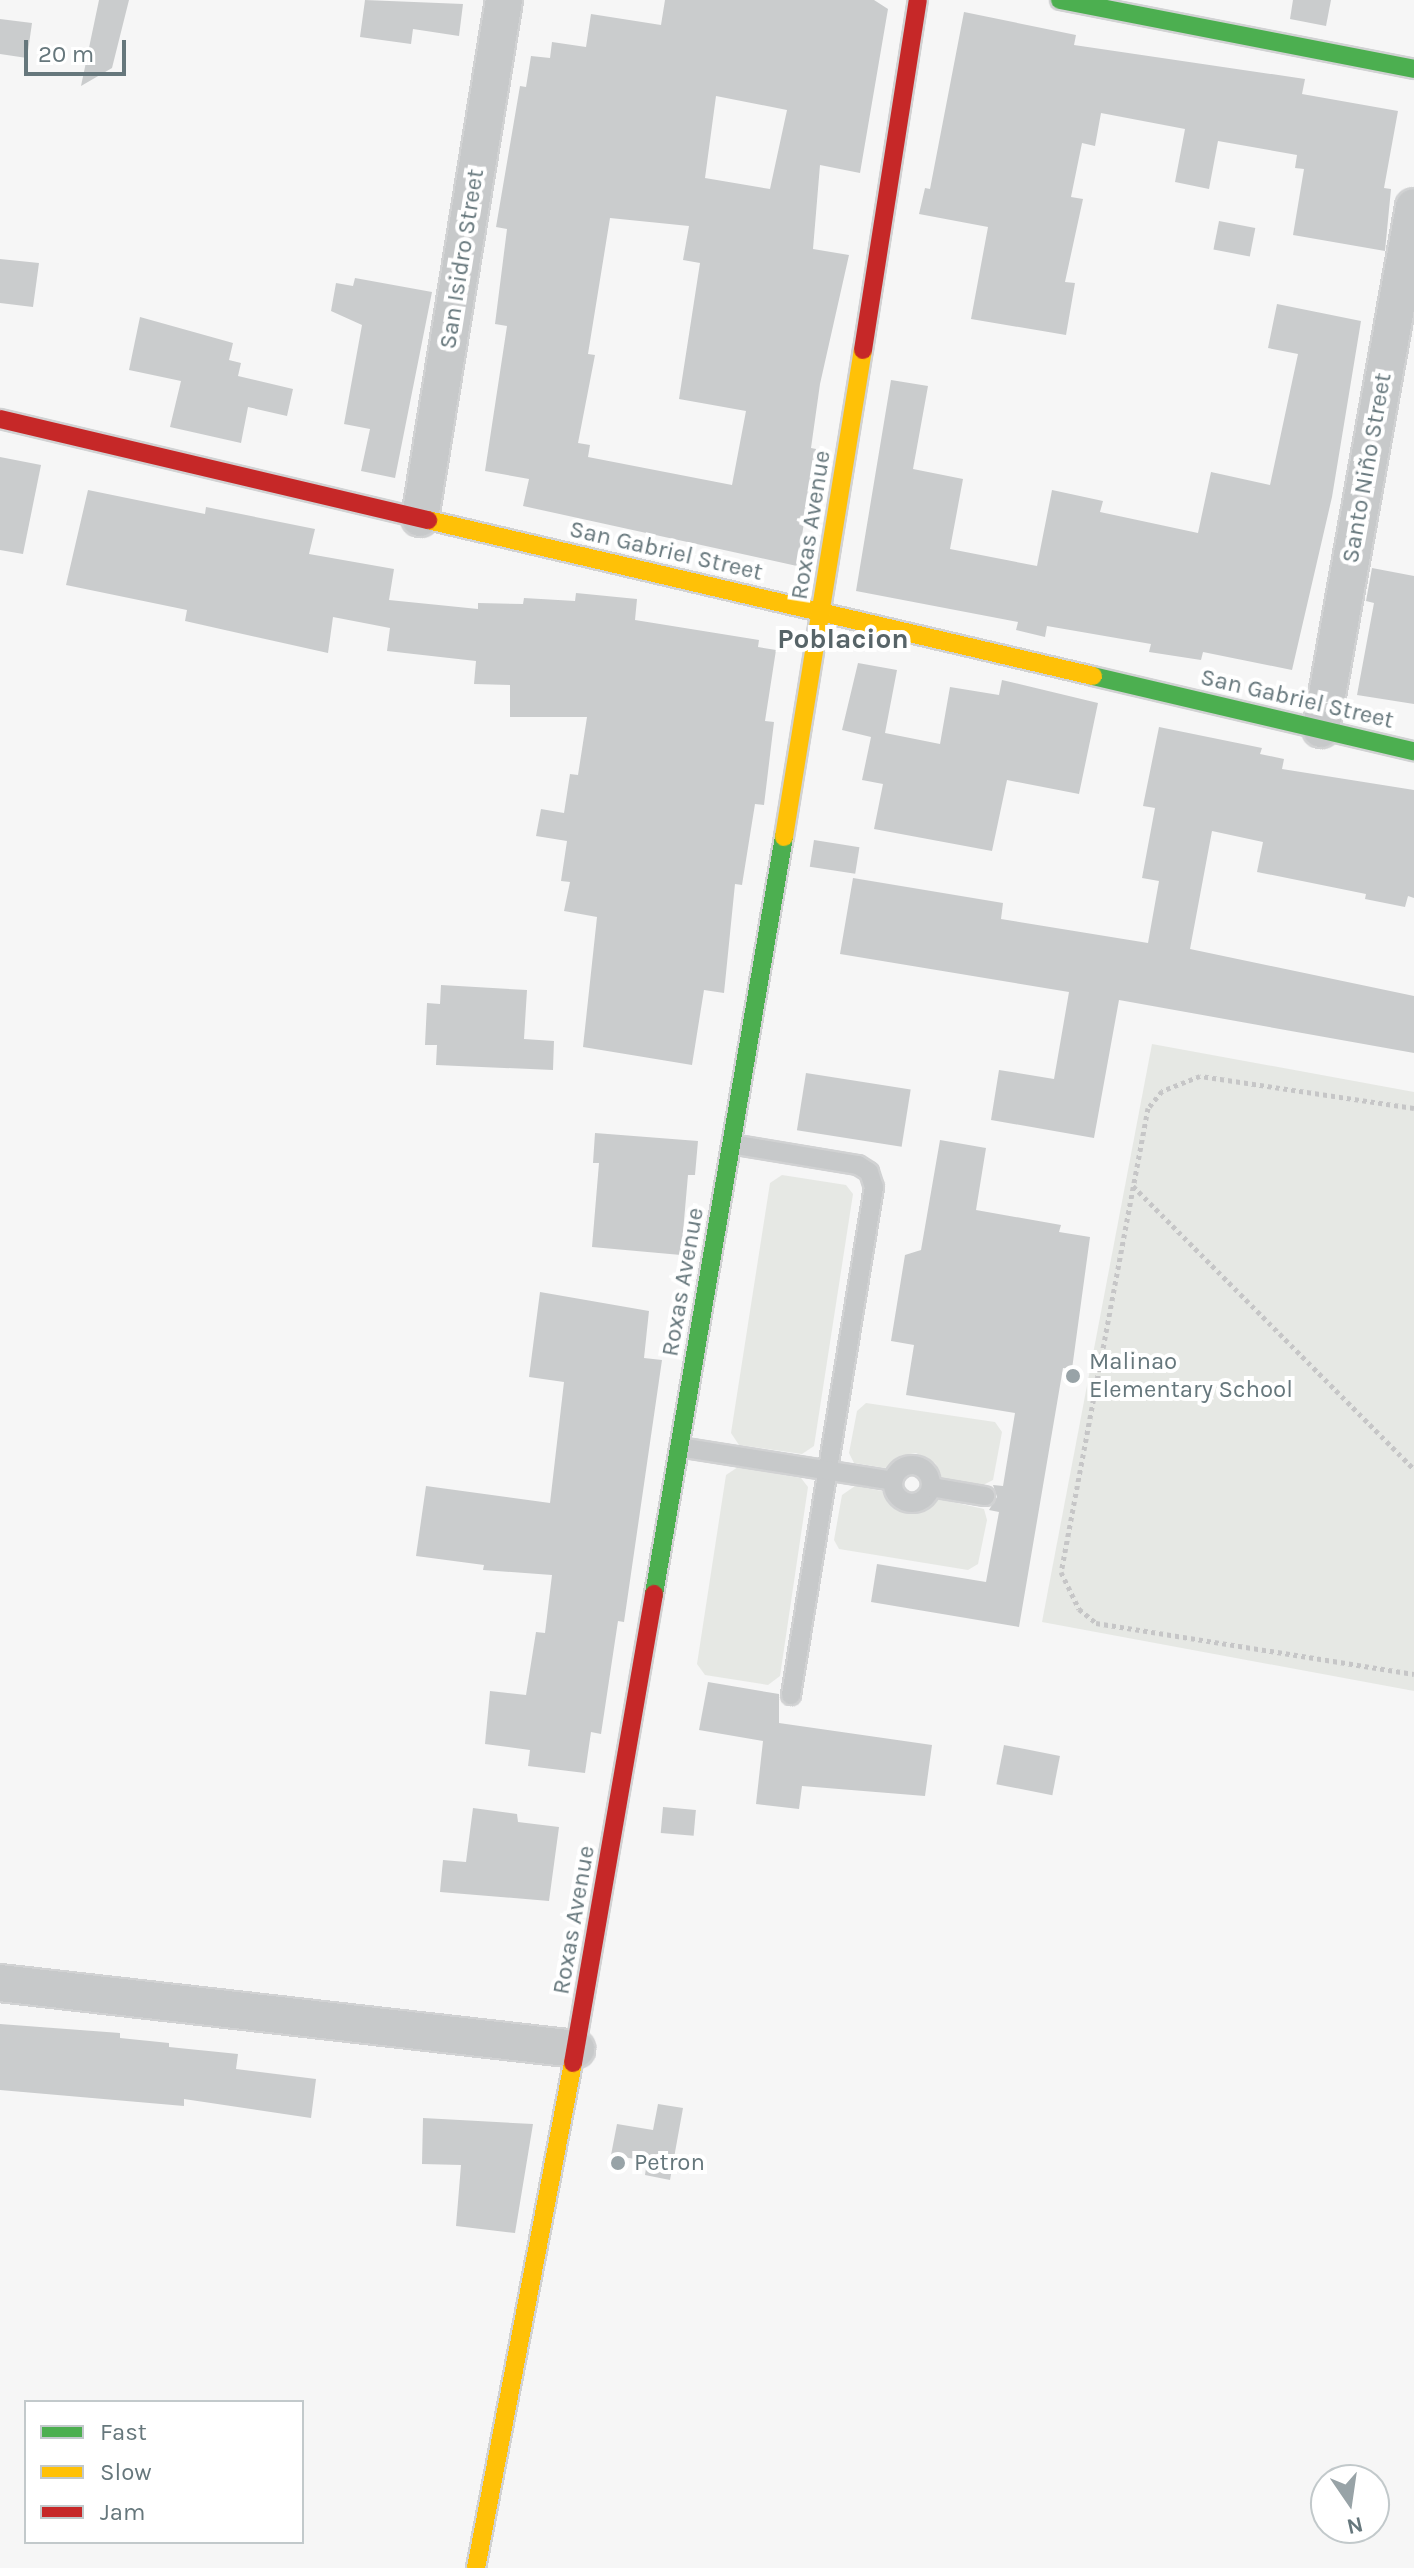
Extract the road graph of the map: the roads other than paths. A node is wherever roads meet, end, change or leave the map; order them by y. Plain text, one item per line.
1 (504, 0) edge
2 (918, 0) edge
3 (1060, 0) edge
4 (1414, 69) edge
5 (1414, 207) edge
6 (0, 419) edge
7 (420, 518) junction
8 (822, 612) junction
9 (1321, 729) junction
10 (1414, 751) edge
11 (731, 1144) junction
12 (679, 1447) junction
13 (828, 1470) junction
14 (893, 1481) junction
15 (931, 1487) junction
16 (985, 1496) dead end
17 (791, 1695) dead end
18 (0, 1983) edge
19 (576, 2049) junction
20 (476, 2568) edge

1 - 7 street, San Isidro Street
2 - 8 main road, Roxas Avenue
3 - 4 main road
5 - 9 street, Santo Niño Street
6 - 7 main road, San Gabriel Street
7 - 8 main road, San Gabriel Street
8 - 9 main road, San Gabriel Street
8 - 11 main road, Roxas Avenue
9 - 10 main road, San Gabriel Street
11 - 12 main road, Roxas Avenue
11 - 13 lane
12 - 13 lane
12 - 19 main road, Roxas Avenue
13 - 14 lane
13 - 17 lane
14 - 15 lane
14 - 15 lane
15 - 16 lane
18 - 19 street
19 - 20 main road, Roxas Avenue

